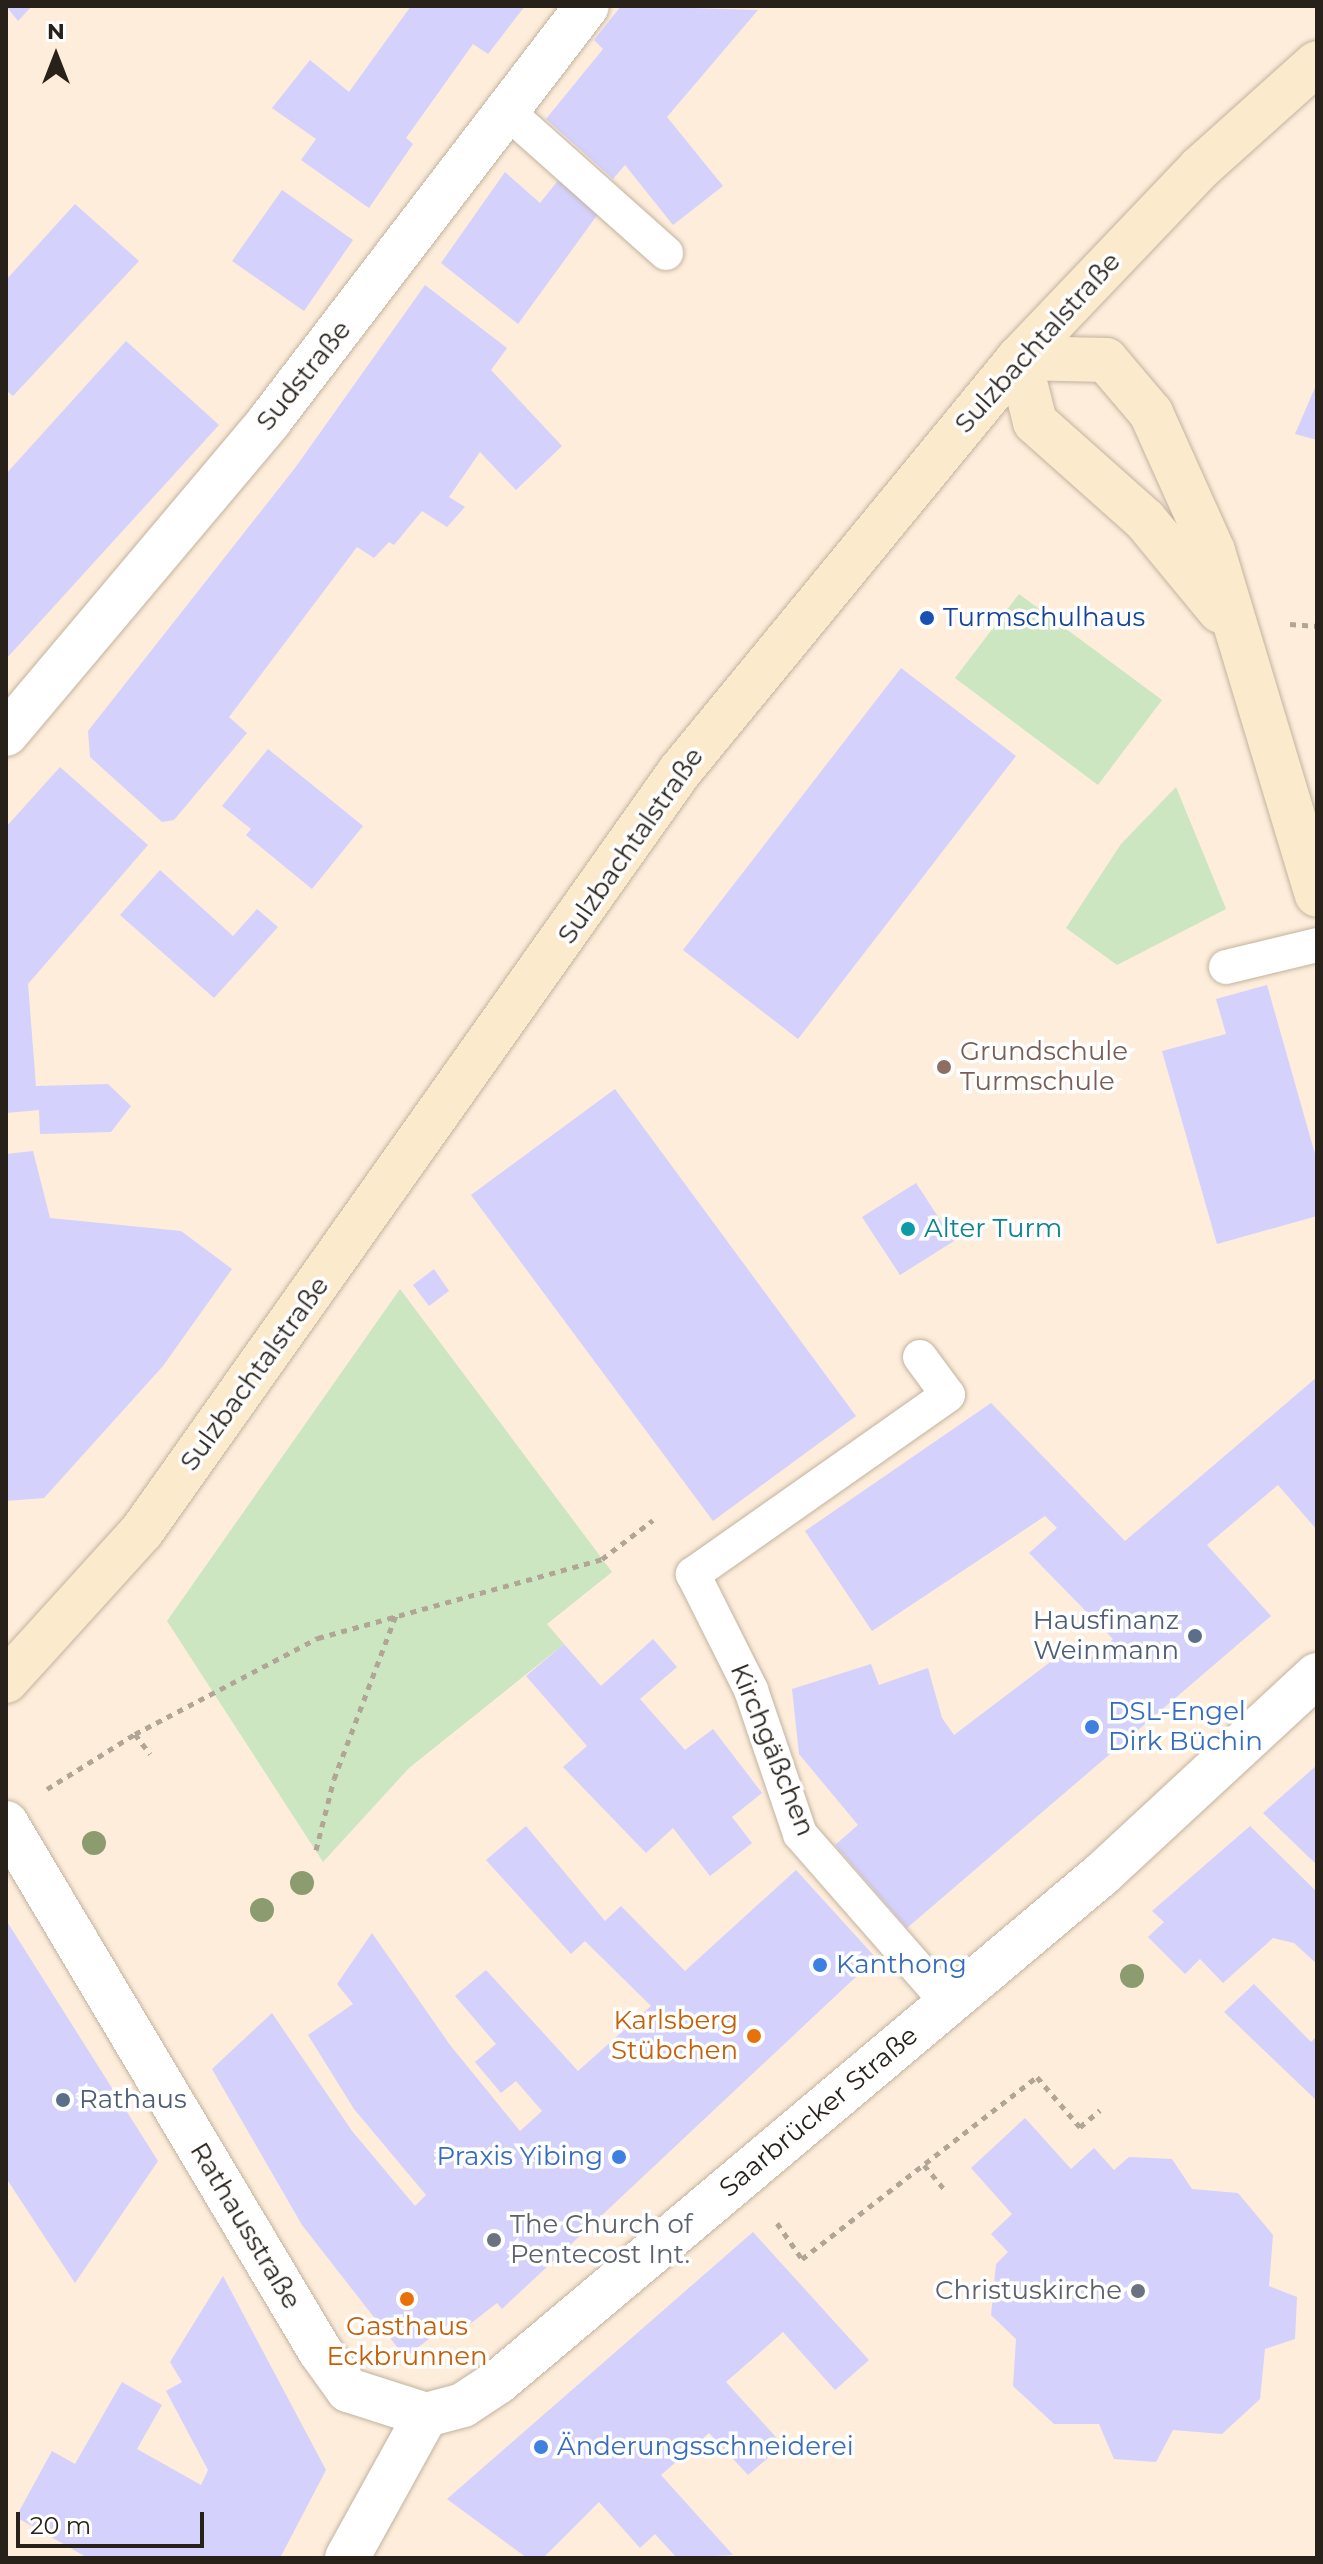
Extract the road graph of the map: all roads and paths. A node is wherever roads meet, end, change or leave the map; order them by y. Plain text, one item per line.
1 (587, 6) edge
2 (1317, 63) edge
3 (510, 114) junction
4 (666, 253) dead end
5 (1019, 358) junction
6 (1233, 629) junction
7 (6, 734) edge
8 (1317, 895) edge
9 (1317, 945) edge
10 (1226, 967) dead end
11 (920, 1357) dead end
12 (653, 1520) dead end
13 (396, 1615) junction
14 (1317, 1675) edge
15 (6, 1681) edge
16 (135, 1734) junction
17 (150, 1754) dead end
18 (43, 1792) dead end
19 (6, 1823) edge
20 (316, 1850) dead end
21 (948, 2003) junction
22 (1100, 2110) dead end
23 (924, 2165) junction
24 (944, 2189) dead end
25 (774, 2226) dead end
26 (426, 2415) junction
27 (347, 2558) edge

1 - 3 street, Sudstraße
2 - 5 main road, Sulzbachtalstraße
3 - 4 lane
3 - 7 street, Sudstraße
5 - 6 main road
5 - 6 main road
5 - 15 main road, Sulzbachtalstraße
6 - 8 main road
9 - 10 lane
11 - 21 lane, Kirchgäßchen
12 - 13 path
13 - 16 path
13 - 20 path
14 - 21 street, Saarbrücker Straße
16 - 17 path
16 - 18 path
19 - 26 street, Rathausstraße
21 - 26 street, Saarbrücker Straße
22 - 23 path
23 - 24 path
23 - 25 path
26 - 27 street

